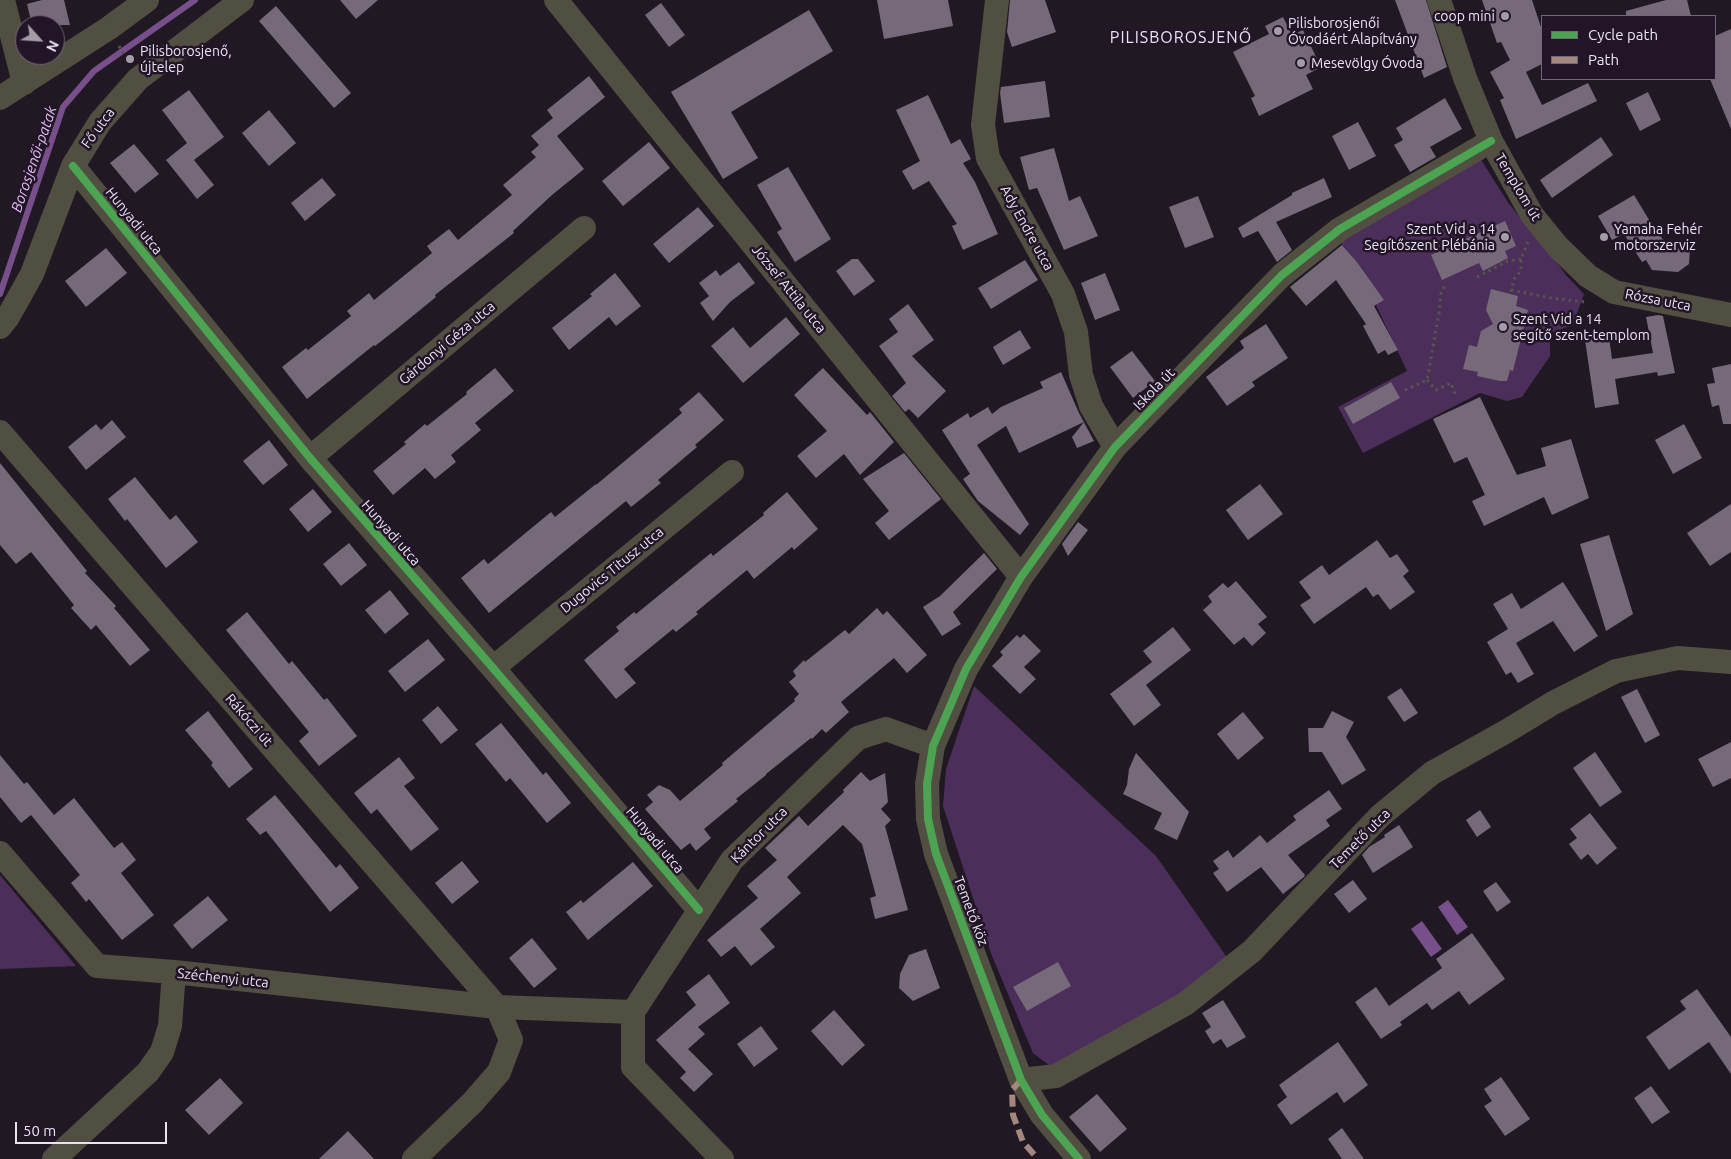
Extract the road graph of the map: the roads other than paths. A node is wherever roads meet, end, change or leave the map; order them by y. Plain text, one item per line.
1 (2, 0) edge
2 (147, 0) edge
3 (242, 0) edge
4 (556, 0) edge
5 (997, 0) edge
6 (1439, 0) edge
7 (24, 83) junction
8 (0, 98) edge
9 (1491, 142) junction
10 (73, 166) junction
11 (584, 228) dead end
12 (1588, 276) joint
13 (1731, 315) edge
14 (0, 327) edge
15 (0, 432) edge
16 (1115, 447) junction
17 (310, 458) junction
18 (732, 472) dead end
19 (1021, 577) junction
20 (1731, 662) edge
21 (493, 668) junction
22 (933, 746) junction
23 (0, 852) edge
24 (699, 910) junction
25 (174, 972) junction
26 (497, 1007) junction
27 (633, 1012) junction
28 (1021, 1080) junction
29 (54, 1159) edge
30 (414, 1159) edge
31 (722, 1159) edge
32 (1079, 1159) edge

1 - 7 street
2 - 7 street
3 - 10 street, Fő utca
4 - 19 street, József Attila utca
5 - 16 street, Ady Endre utca
6 - 9 street, Templom út
7 - 8 street
9 - 12 street, Templom út
9 - 16 street, Iskola út
10 - 14 street, Fő utca
10 - 17 street, Hunyadi utca
11 - 17 street, Gárdonyi Géza utca
12 - 13 street, Rózsa utca
15 - 26 street, Rákóczi út
16 - 19 street, Iskola út
17 - 21 street, Hunyadi utca
18 - 21 street, Dugovics Titusz utca
19 - 22 street, Iskola út
20 - 28 street, Temető utca
21 - 24 street, Hunyadi utca
22 - 24 street, Kántor utca
22 - 28 street, Temető köz
23 - 25 street, Széchenyi utca
24 - 27 street, Kántor utca
25 - 26 street, Széchenyi utca
25 - 29 street
26 - 27 street, Széchenyi utca
26 - 30 street, Rákóczi út
27 - 31 street
28 - 32 street, Temető köz

